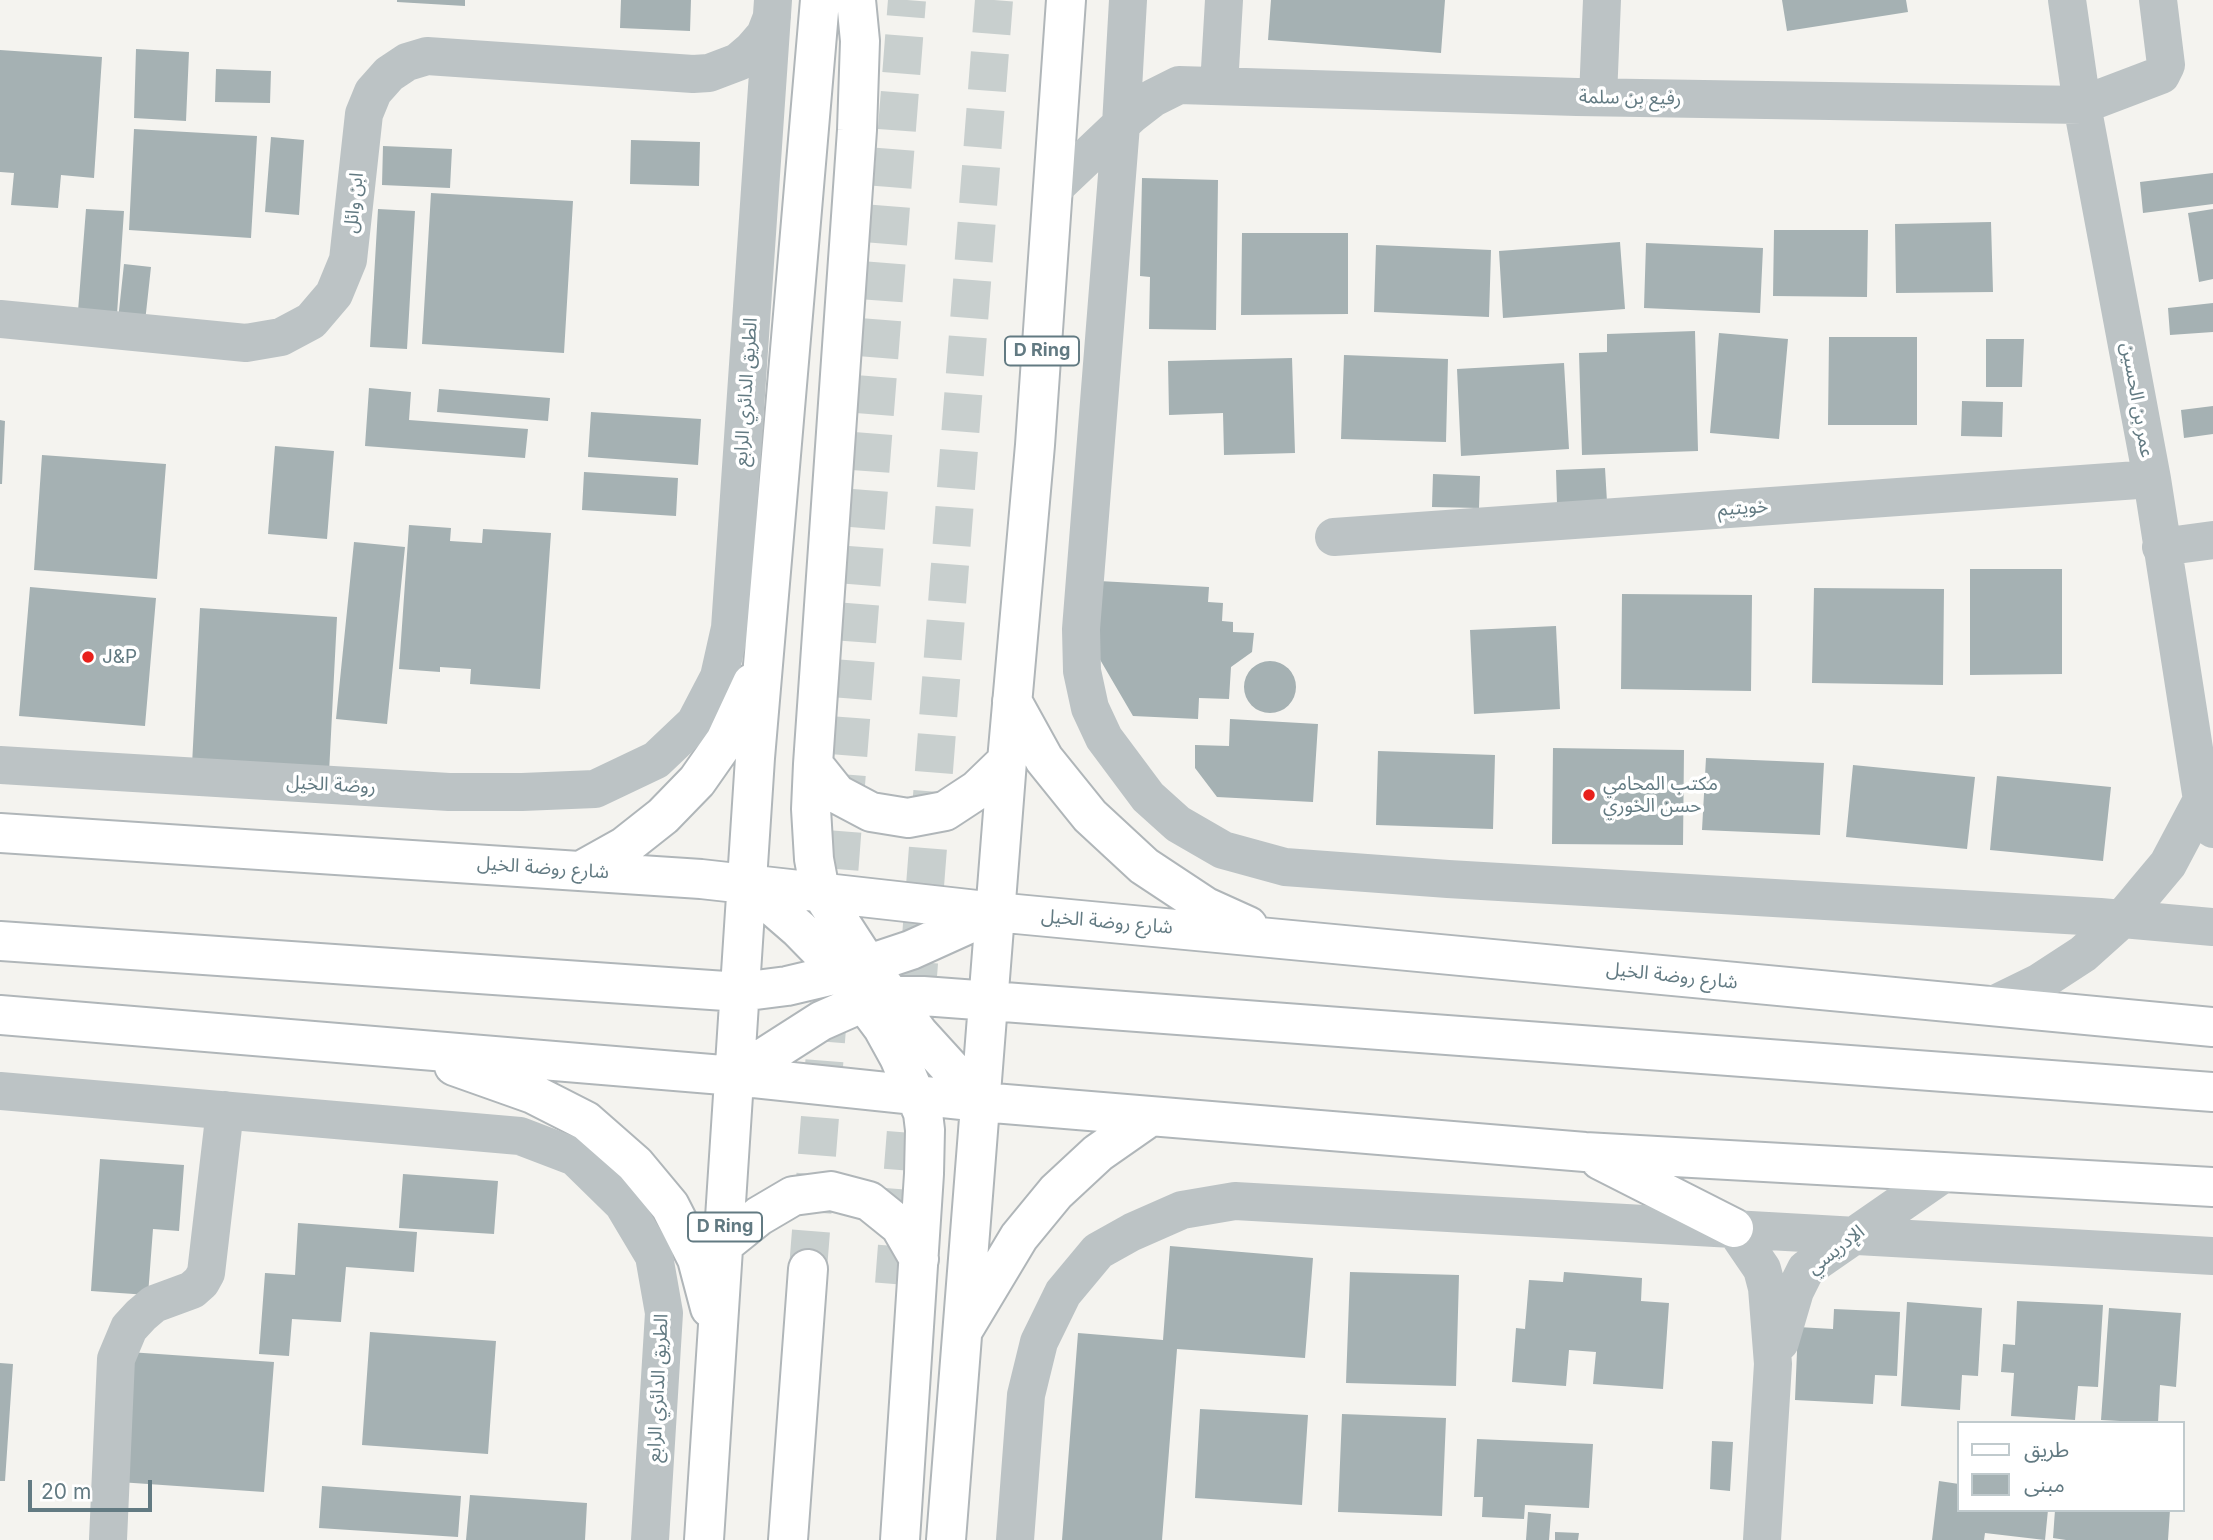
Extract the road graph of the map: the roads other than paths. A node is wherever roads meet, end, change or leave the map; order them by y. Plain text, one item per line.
1 (820, 0) edge
2 (856, 0) edge
3 (1066, 0) edge
4 (1128, 0) edge
5 (1224, 0) edge
6 (1582, 0) edge
7 (1602, 0) edge
8 (2067, 0) edge
9 (2158, 0) edge
10 (773, 8) edge
11 (1125, 38) junction
12 (693, 74) junction
13 (1179, 85) junction
14 (1219, 86) junction
15 (1588, 97) junction
16 (2082, 105) junction
17 (765, 124) junction
18 (1121, 125) junction
19 (1053, 190) junction
20 (0, 319) edge
21 (2152, 479) junction
22 (1334, 537) dead end
23 (2213, 540) edge
24 (2161, 547) junction
25 (764, 652) junction
26 (1012, 701) junction
27 (656, 760) joint
28 (1007, 761) junction
29 (813, 764) junction
30 (0, 765) edge
31 (2207, 815) edge
32 (0, 833) edge
33 (582, 870) junction
34 (747, 884) junction
35 (820, 891) junction
36 (995, 912) junction
37 (2122, 919) junction
38 (2213, 927) edge
39 (1273, 937) junction
40 (0, 941) edge
41 (866, 984) junction
42 (740, 992) junction
43 (989, 1000) junction
44 (1993, 1005) junction
45 (0, 1015) edge
46 (2213, 1027) edge
47 (416, 1050) junction
48 (735, 1076) junction
49 (0, 1091) edge
50 (2213, 1092) edge
51 (916, 1094) junction
52 (981, 1102) junction
53 (225, 1110) junction
54 (1151, 1116) junction
55 (1585, 1152) junction
56 (1946, 1172) junction
57 (2213, 1186) edge
58 (1734, 1228) junction
59 (1855, 1235) junction
60 (723, 1245) junction
61 (2213, 1256) edge
62 (808, 1269) tunnel mouth
63 (906, 1272) junction
64 (961, 1333) junction
65 (1773, 1364) junction
66 (715, 1377) junction
67 (108, 1540) edge
68 (650, 1540) edge
69 (704, 1540) edge
70 (788, 1540) edge
71 (876, 1540) edge
72 (900, 1540) edge
73 (946, 1540) edge
74 (1015, 1540) edge
75 (1762, 1540) edge

1 - 25 main road, D Ring
2 - 29 main road
3 - 19 main road, D Ring
4 - 11 street
5 - 14 street
6 - 15 street
7 - 15 street
8 - 16 street, عمر بن الحسين
9 - 16 street
10 - 12 street, ابن وائل
10 - 17 street, الطريق الدائري الرابع
11 - 13 street
11 - 18 street
12 - 17 street, ابن وائل
12 - 20 street, ابن وائل
13 - 14 street, رفيع بن سلمة
13 - 18 street
14 - 15 street, رفيع بن سلمة
15 - 16 street, رفيع بن سلمة
16 - 21 street, عمر بن الحسين
17 - 27 street, الطريق الدائري الرابع
18 - 19 street
18 - 37 street
19 - 26 main road, D Ring
21 - 22 street, خويتيم
21 - 24 street, عمر بن الحسين
23 - 24 street
24 - 31 street, عمر بن الحسين
25 - 33 main road
25 - 34 main road, D Ring
26 - 28 main road, D Ring
26 - 39 main road
27 - 30 street, روضة الخيل
28 - 29 main road
28 - 36 main road, D Ring
29 - 35 main road
31 - 37 street, عمر بن الحسين
32 - 33 main road, شارع روضة الخيل
33 - 34 main road, شارع روضة الخيل
34 - 35 main road, شارع روضة الخيل
34 - 41 main road
34 - 42 main road, D Ring
35 - 36 main road, شارع روضة الخيل
35 - 41 main road
36 - 39 main road, شارع روضة الخيل
36 - 41 main road
36 - 43 main road, D Ring
37 - 38 street
37 - 44 street, عمر بن الحسين
39 - 44 main road, شارع روضة الخيل
40 - 42 main road
41 - 42 main road
41 - 43 main road
41 - 48 main road
41 - 51 main road
41 - 52 main road
42 - 48 main road, D Ring
43 - 50 main road
43 - 52 main road, D Ring
44 - 46 main road, شارع روضة الخيل
45 - 47 main road
47 - 48 main road
47 - 66 main road
48 - 51 main road
48 - 60 main road, D Ring
49 - 53 street
51 - 52 main road
51 - 63 main road
52 - 54 main road
52 - 64 main road, D Ring
53 - 67 street
53 - 68 street, الطريق الدائري الرابع
54 - 55 main road
54 - 64 main road
55 - 56 main road
55 - 58 main road
56 - 57 main road
56 - 59 street, الإدريسي
58 - 59 street
58 - 65 street, الإدريسي
58 - 74 street
59 - 61 street
59 - 65 street, الإدريسي
60 - 63 main road
60 - 66 main road, D Ring
62 - 70 main road
63 - 71 main road
63 - 72 main road
64 - 73 main road, D Ring
65 - 75 street, الإدريسي
66 - 69 main road, D Ring

